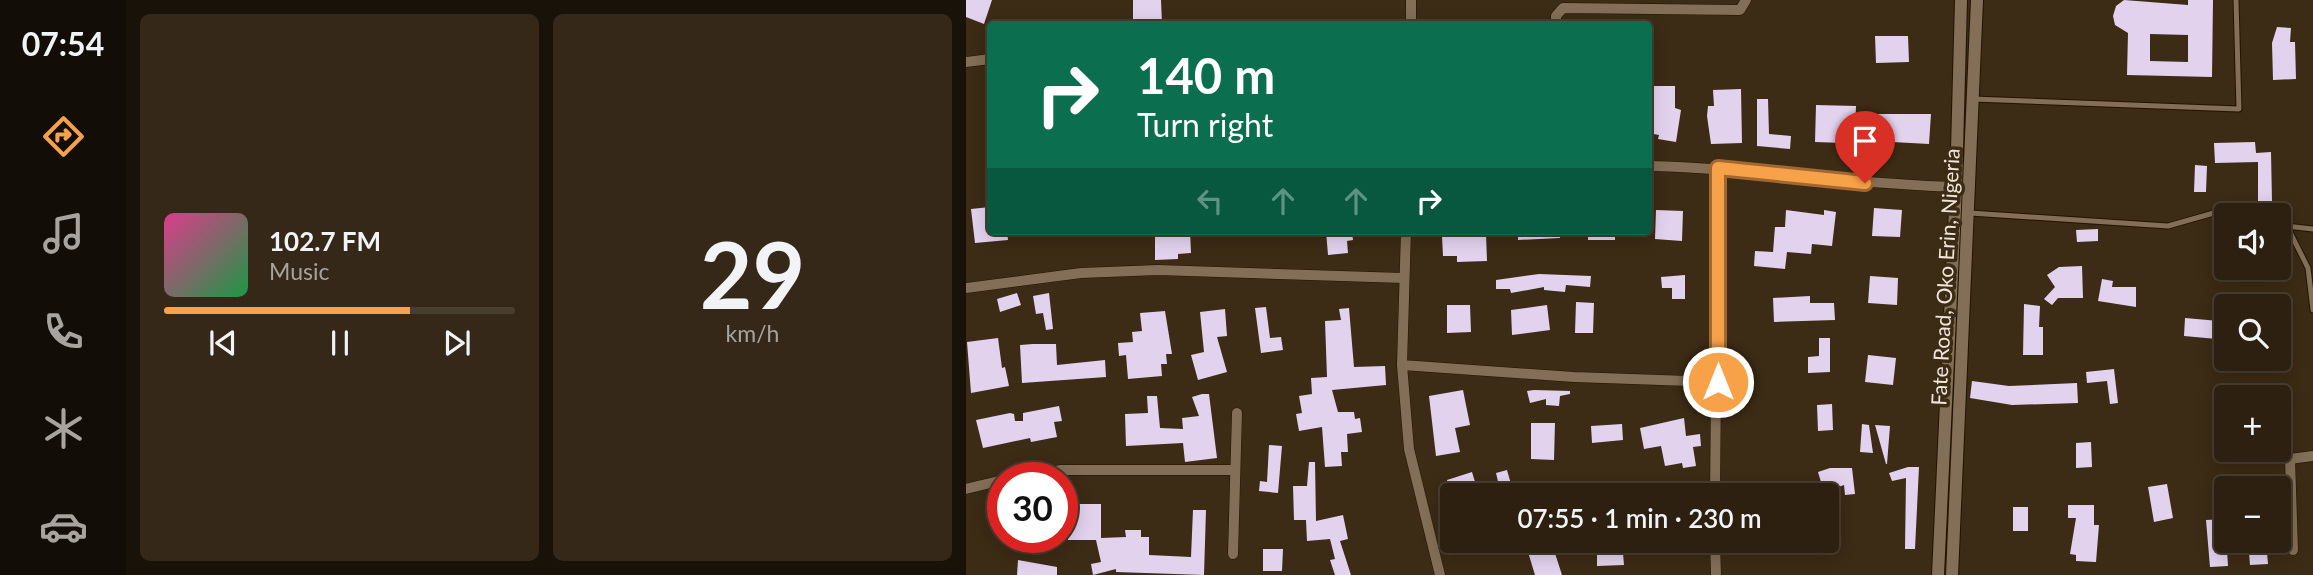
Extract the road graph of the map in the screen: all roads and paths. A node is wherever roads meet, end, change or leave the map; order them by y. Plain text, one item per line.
1 (1411, 0) edge
2 (1746, 0) edge
3 (1961, 0) edge
4 (1977, 0) edge
5 (2236, 0) edge
6 (1411, 21) edge
7 (1556, 21) edge
8 (987, 59) edge
9 (966, 62) edge
10 (1973, 99) junction
11 (1652, 166) edge
12 (1718, 168) junction
13 (1956, 187) junction
14 (1970, 213) junction
15 (2214, 213) edge
16 (2291, 228) edge
17 (2313, 229) edge
18 (2291, 234) edge
19 (1406, 235) edge
20 (1403, 278) junction
21 (966, 288) edge
22 (2313, 310) edge
23 (1402, 365) junction
24 (1718, 382) junction
25 (1237, 413) dead end
26 (2313, 456) edge
27 (1078, 470) edge
28 (1235, 470) junction
29 (1715, 483) edge
30 (987, 484) edge
31 (966, 489) edge
32 (2293, 550) dead end
33 (1715, 553) edge
34 (1233, 554) dead end
35 (1440, 575) edge
36 (1716, 575) edge
37 (1938, 575) edge
38 (1952, 575) edge

1 - 6 street
2 - 7 street
3 - 13 street, Fate Road, Oko Erin, Nigeria
4 - 10 street, Fate Road, Oko Erin, Nigeria
5 - 10 lane
8 - 9 street
10 - 14 street, Fate Road, Oko Erin, Nigeria
11 - 12 street
12 - 13 street
12 - 24 street
13 - 37 street, Fate Road, Oko Erin, Nigeria
14 - 15 lane
14 - 38 street, Fate Road, Oko Erin, Nigeria
16 - 17 lane
18 - 22 lane
19 - 20 street
20 - 21 street
20 - 23 street
23 - 24 street
23 - 35 street
24 - 29 street
25 - 28 street
26 - 32 street
27 - 28 street
28 - 34 street
30 - 31 street
33 - 36 street

